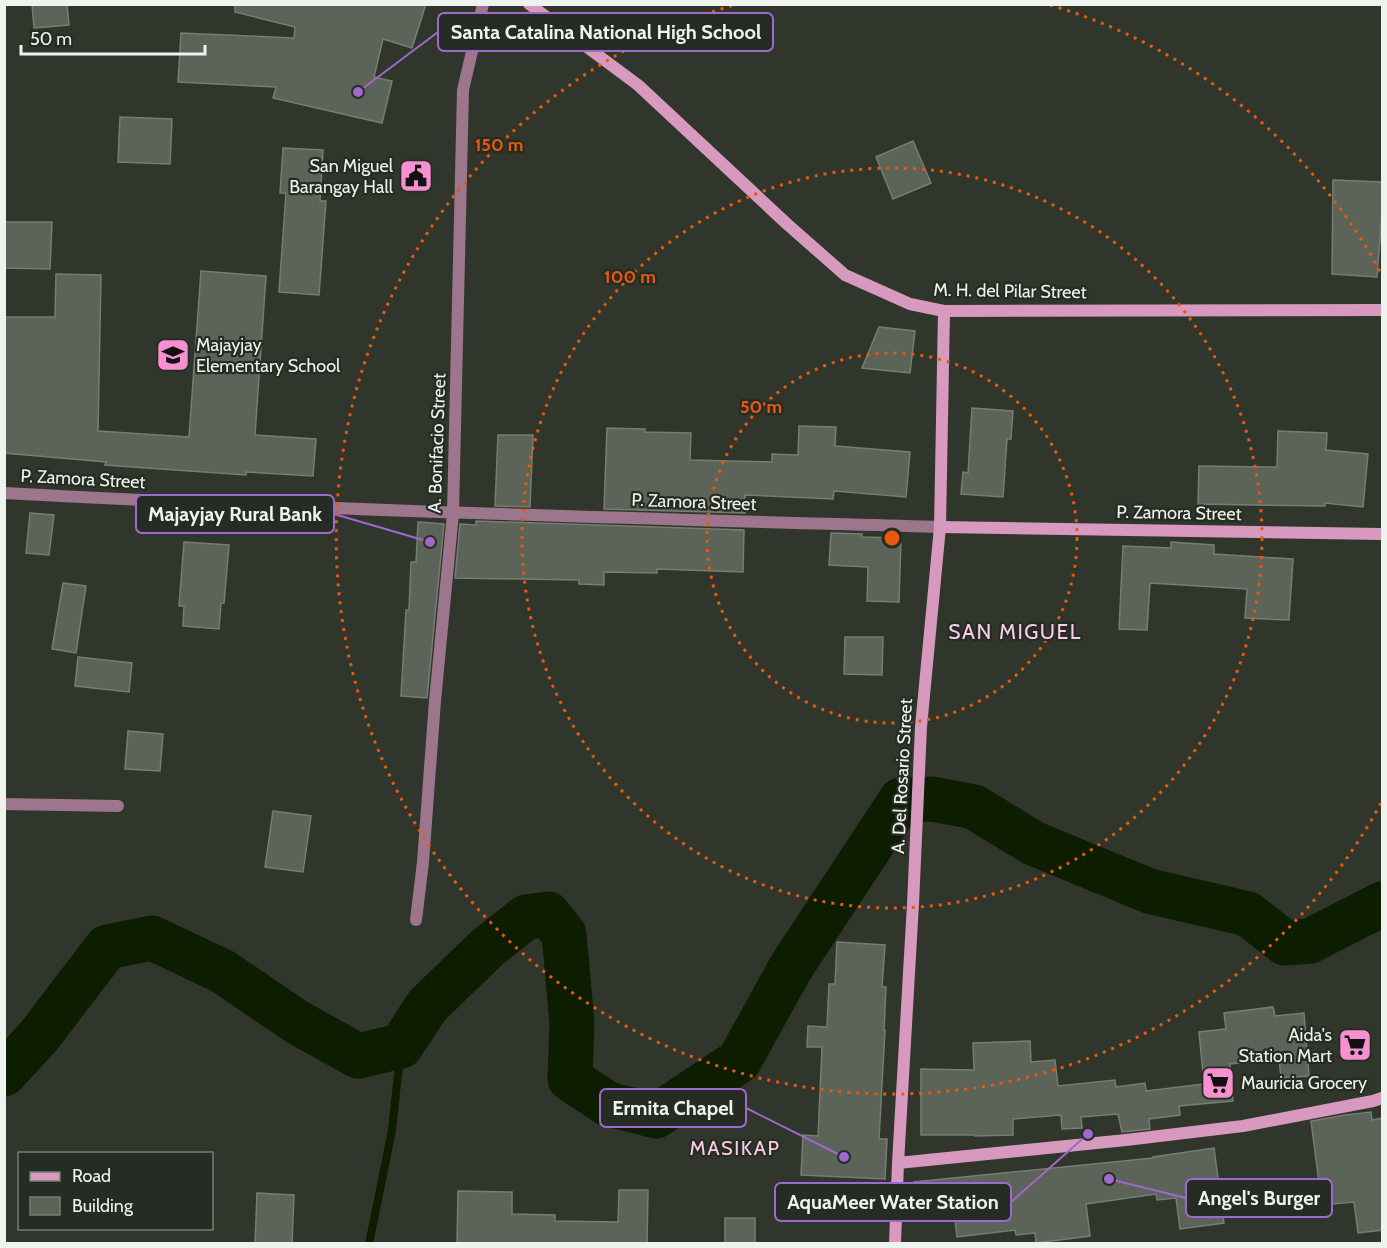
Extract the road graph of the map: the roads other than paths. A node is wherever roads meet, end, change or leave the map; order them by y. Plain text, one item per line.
1 (483, 4) edge
2 (529, 4) edge
3 (1383, 310) edge
4 (944, 311) junction
5 (4, 493) edge
6 (453, 513) junction
7 (940, 527) junction
8 (1383, 534) edge
9 (4, 804) edge
10 (118, 806) dead end
11 (416, 920) dead end
12 (1383, 1098) edge
13 (898, 1163) junction
14 (895, 1244) edge

1 - 6 street, A. Bonifacio Street
2 - 4 main road, M. H. del Pilar Street
3 - 4 main road, M. H. del Pilar Street
4 - 7 main road, A. Del Rosario Street
5 - 6 street, P. Zamora Street
6 - 7 street, P. Zamora Street
6 - 11 street, A. Bonifacio Street
7 - 8 main road, P. Zamora Street
7 - 13 main road, A. Del Rosario Street
9 - 10 street
12 - 13 main road
13 - 14 main road, A. Del Rosario Street

